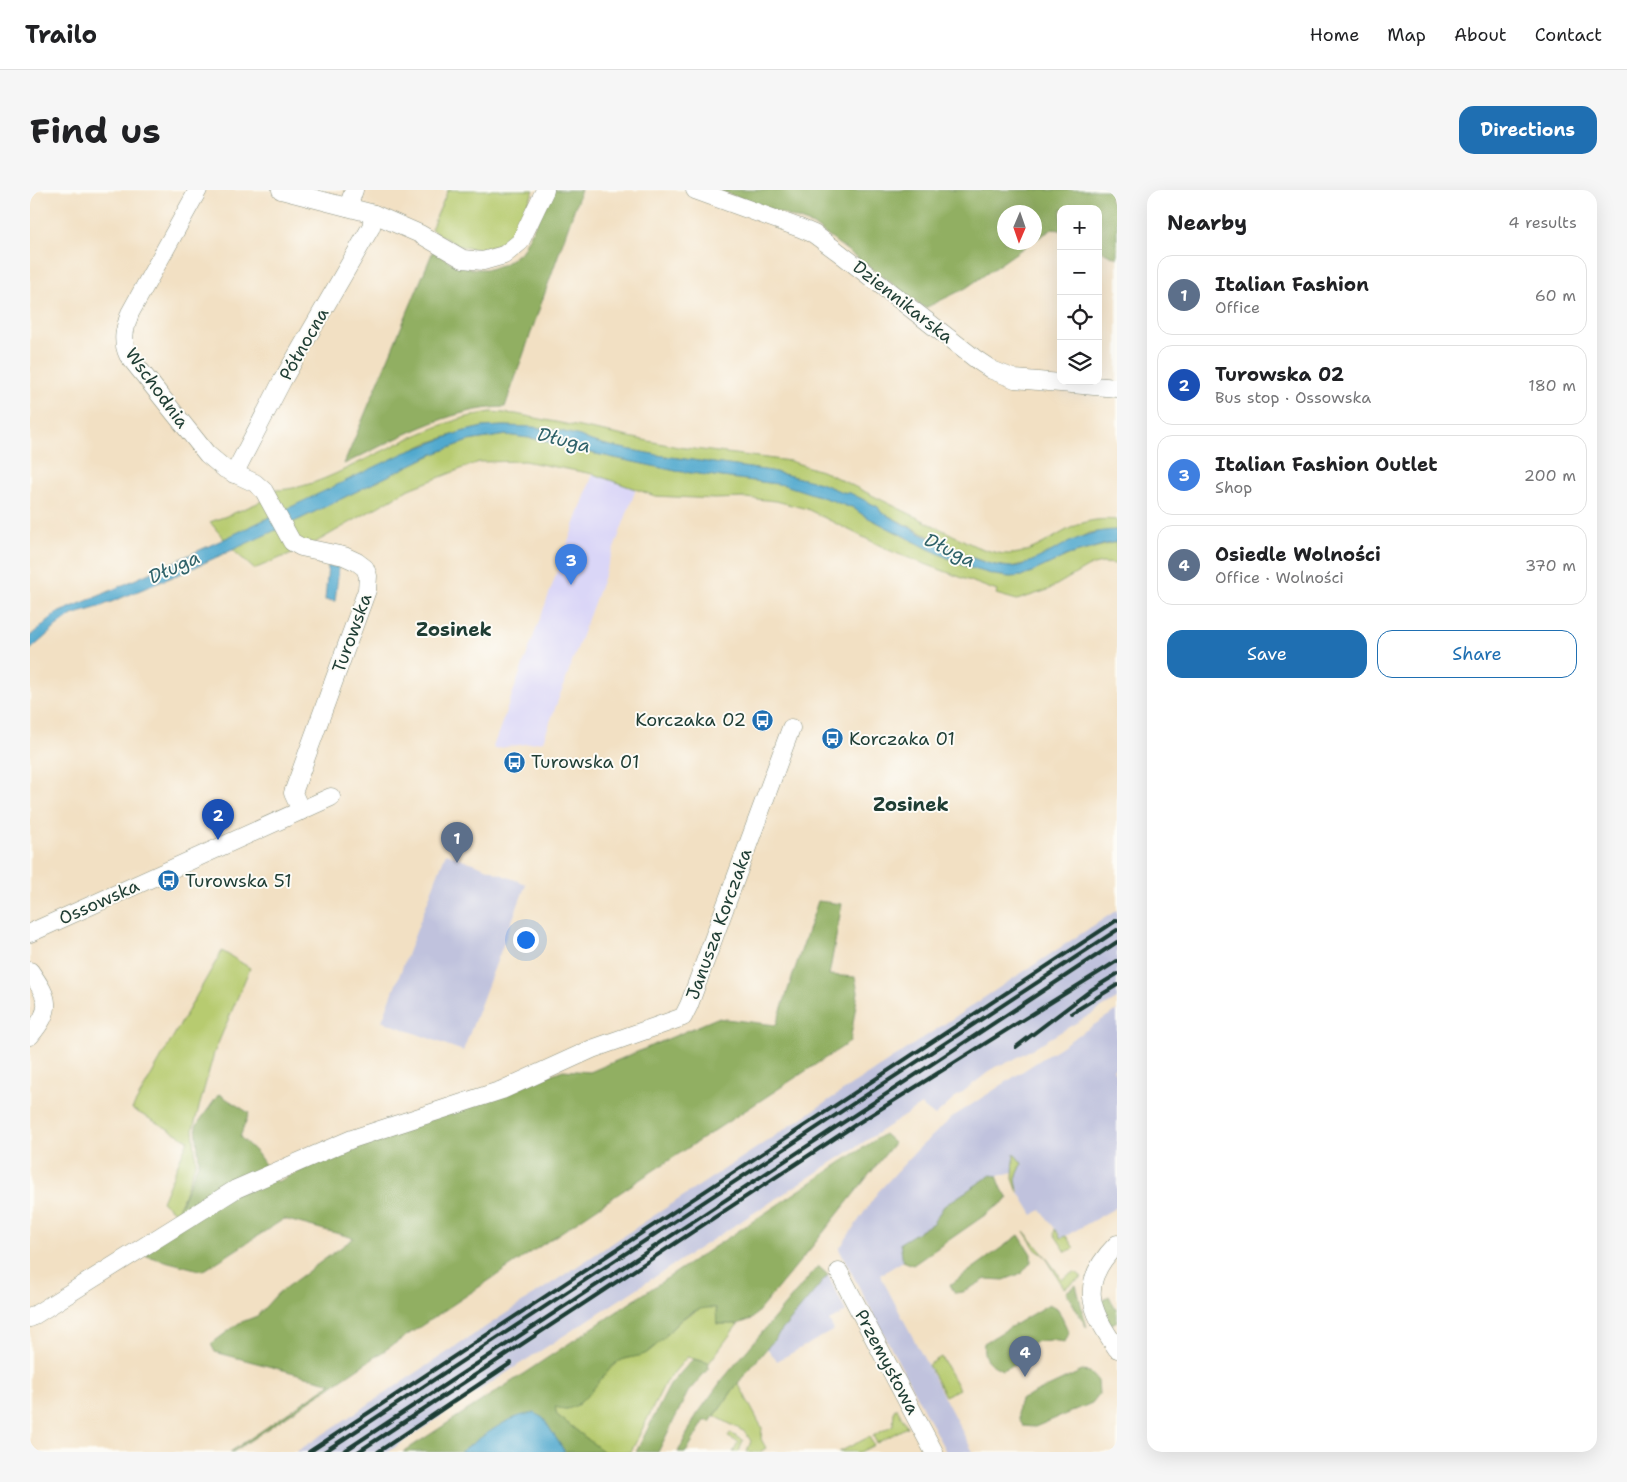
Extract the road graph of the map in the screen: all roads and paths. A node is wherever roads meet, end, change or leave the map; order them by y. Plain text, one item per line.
1 (198, 190) edge
2 (282, 190) edge
3 (354, 190) edge
4 (545, 190) edge
5 (695, 190) edge
6 (348, 207) junction
7 (374, 214) junction
8 (1117, 388) edge
9 (234, 474) junction
10 (271, 504) joint
11 (790, 728) dead end
12 (331, 798) dead end
13 (301, 811) junction
14 (30, 933) edge
15 (30, 971) edge
16 (30, 1036) edge
17 (1117, 1244) edge
18 (839, 1272) dead end
19 (30, 1318) edge
20 (1117, 1349) edge
21 (934, 1452) edge

1 - 9 street, Wschodnia
2 - 6 street
3 - 6 street
4 - 7 street
5 - 8 street, Dziennikarska
6 - 7 street
7 - 9 street, Północna
9 - 10 street, Wschodnia
10 - 13 street, Turowska
11 - 19 street, Janusza Korczaka
12 - 13 street, Ossowska
13 - 14 street, Ossowska
15 - 16 street
17 - 20 street
18 - 21 street, Przemysłowa

